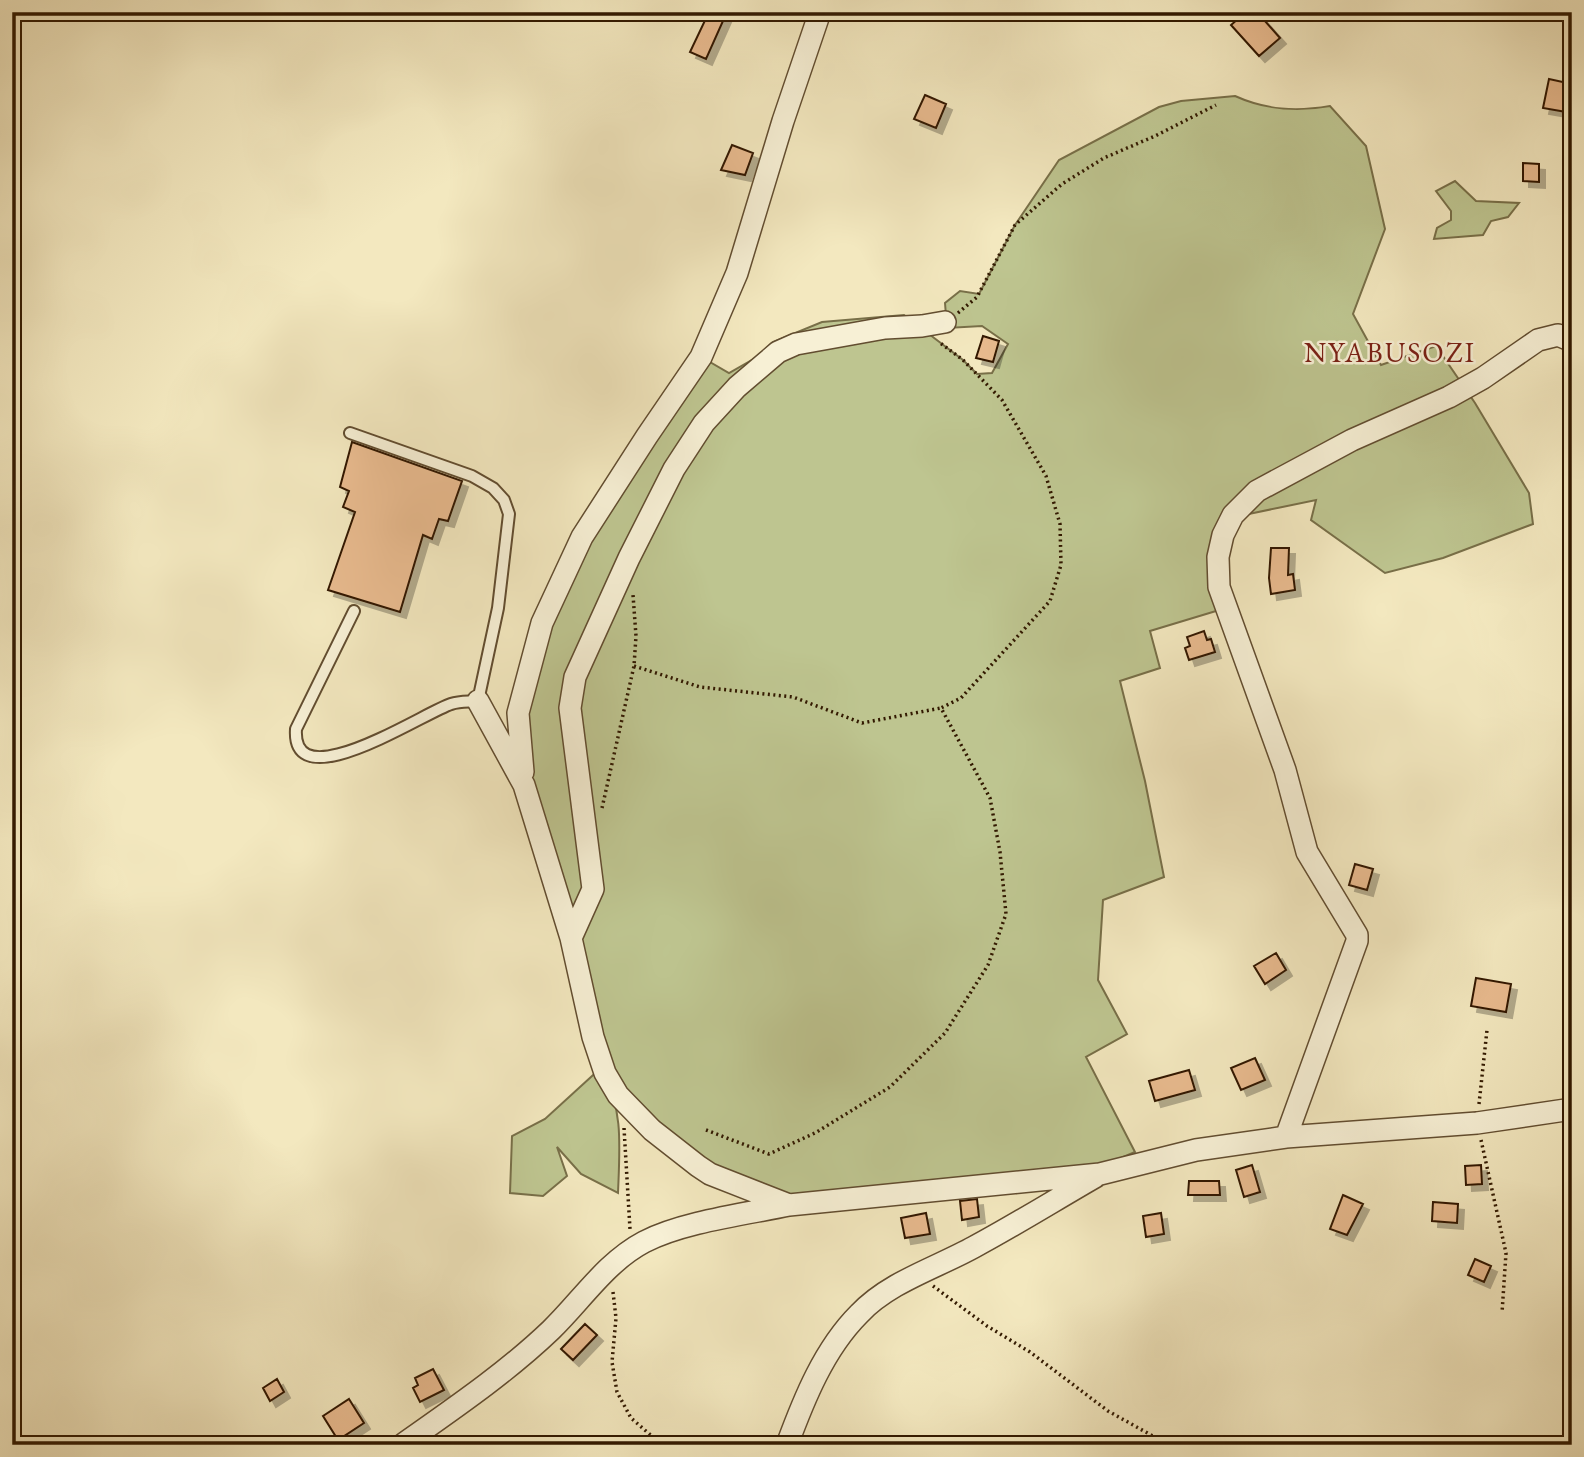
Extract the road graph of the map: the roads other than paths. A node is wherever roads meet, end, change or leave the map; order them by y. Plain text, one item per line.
1 (820, 12) edge
2 (945, 322) road end
3 (1572, 341) edge
4 (350, 433) dead end
5 (354, 611) dead end
6 (478, 701) junction
7 (524, 785) junction
8 (571, 938) junction
9 (1572, 1109) edge
10 (1286, 1137) junction
11 (1100, 1174) junction
12 (789, 1205) junction
13 (402, 1445) edge
14 (787, 1445) edge

1 - 7 street
2 - 8 street
3 - 10 street
4 - 6 lane
5 - 6 lane
6 - 7 street
7 - 8 street
8 - 12 street
9 - 10 street
10 - 11 street
11 - 12 street
11 - 14 street
12 - 13 street

